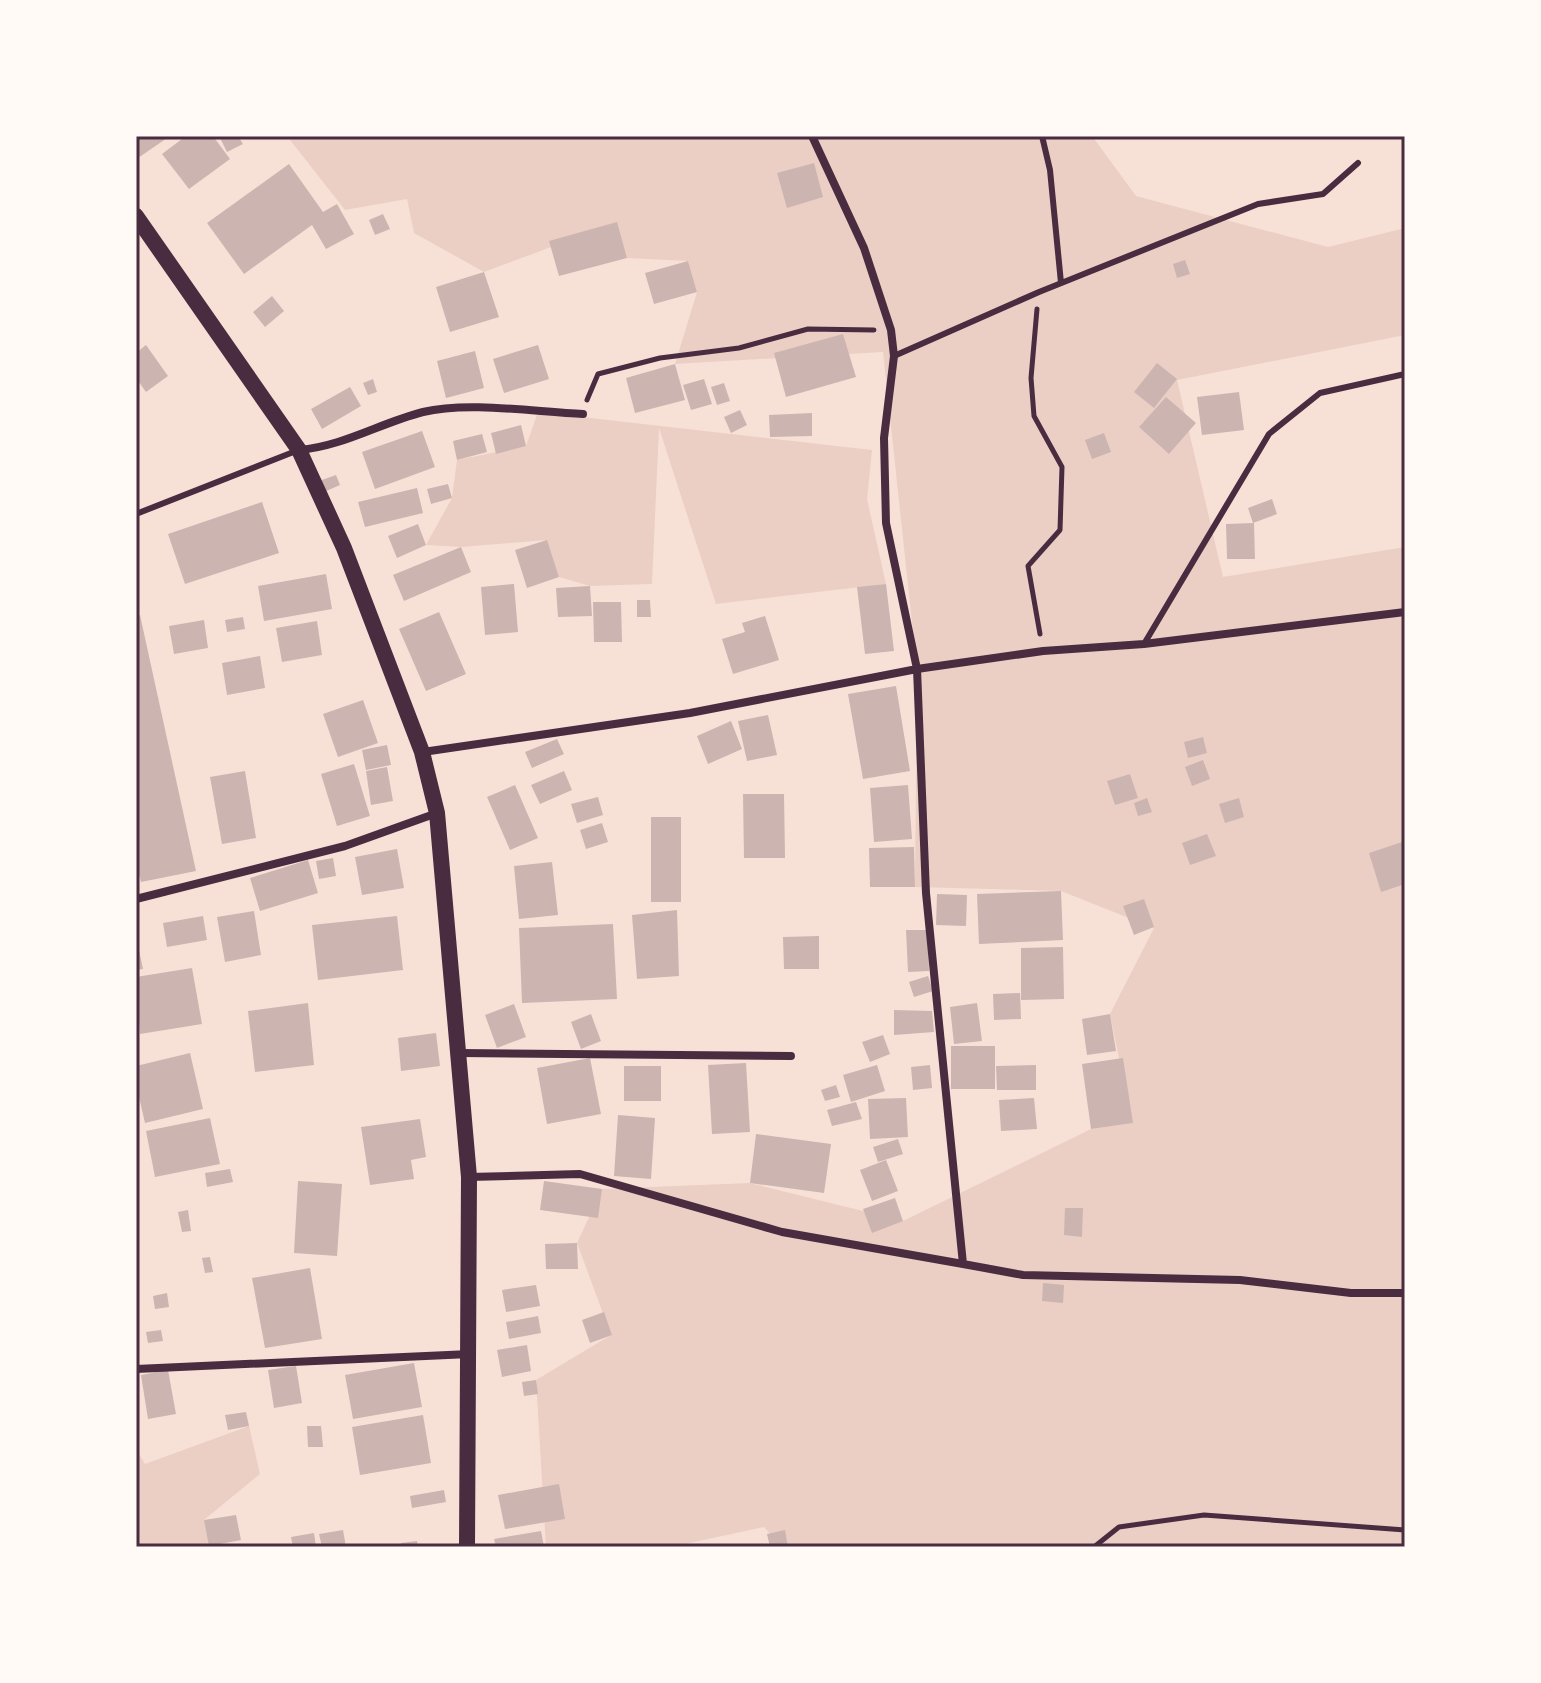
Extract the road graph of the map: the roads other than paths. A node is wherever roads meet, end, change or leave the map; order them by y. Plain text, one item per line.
1 (812, 136) edge
2 (1042, 136) edge
3 (1358, 163) dead end
4 (136, 216) edge
5 (1061, 283) junction
6 (894, 356) junction
7 (1405, 374) edge
8 (583, 414) road end
9 (299, 450) junction
10 (136, 514) edge
11 (1405, 612) edge
12 (1144, 644) junction
13 (917, 669) junction
14 (422, 752) junction
15 (437, 813) junction
16 (136, 899) edge
17 (460, 1053) junction
18 (791, 1056) dead end
19 (469, 1177) junction
20 (963, 1264) junction
21 (1405, 1293) edge
22 (471, 1354) junction
23 (136, 1369) edge
24 (467, 1547) edge

1 - 6 street
2 - 5 lane
3 - 5 lane
4 - 9 main road
5 - 6 lane
6 - 13 street
7 - 12 lane
8 - 9 street
9 - 10 lane
9 - 14 main road
11 - 12 street
12 - 13 street
13 - 14 street
13 - 20 street
14 - 15 main road
15 - 16 street
15 - 17 main road
17 - 18 street
17 - 19 main road
19 - 20 street
19 - 22 main road
20 - 21 street
22 - 23 street
22 - 24 main road

